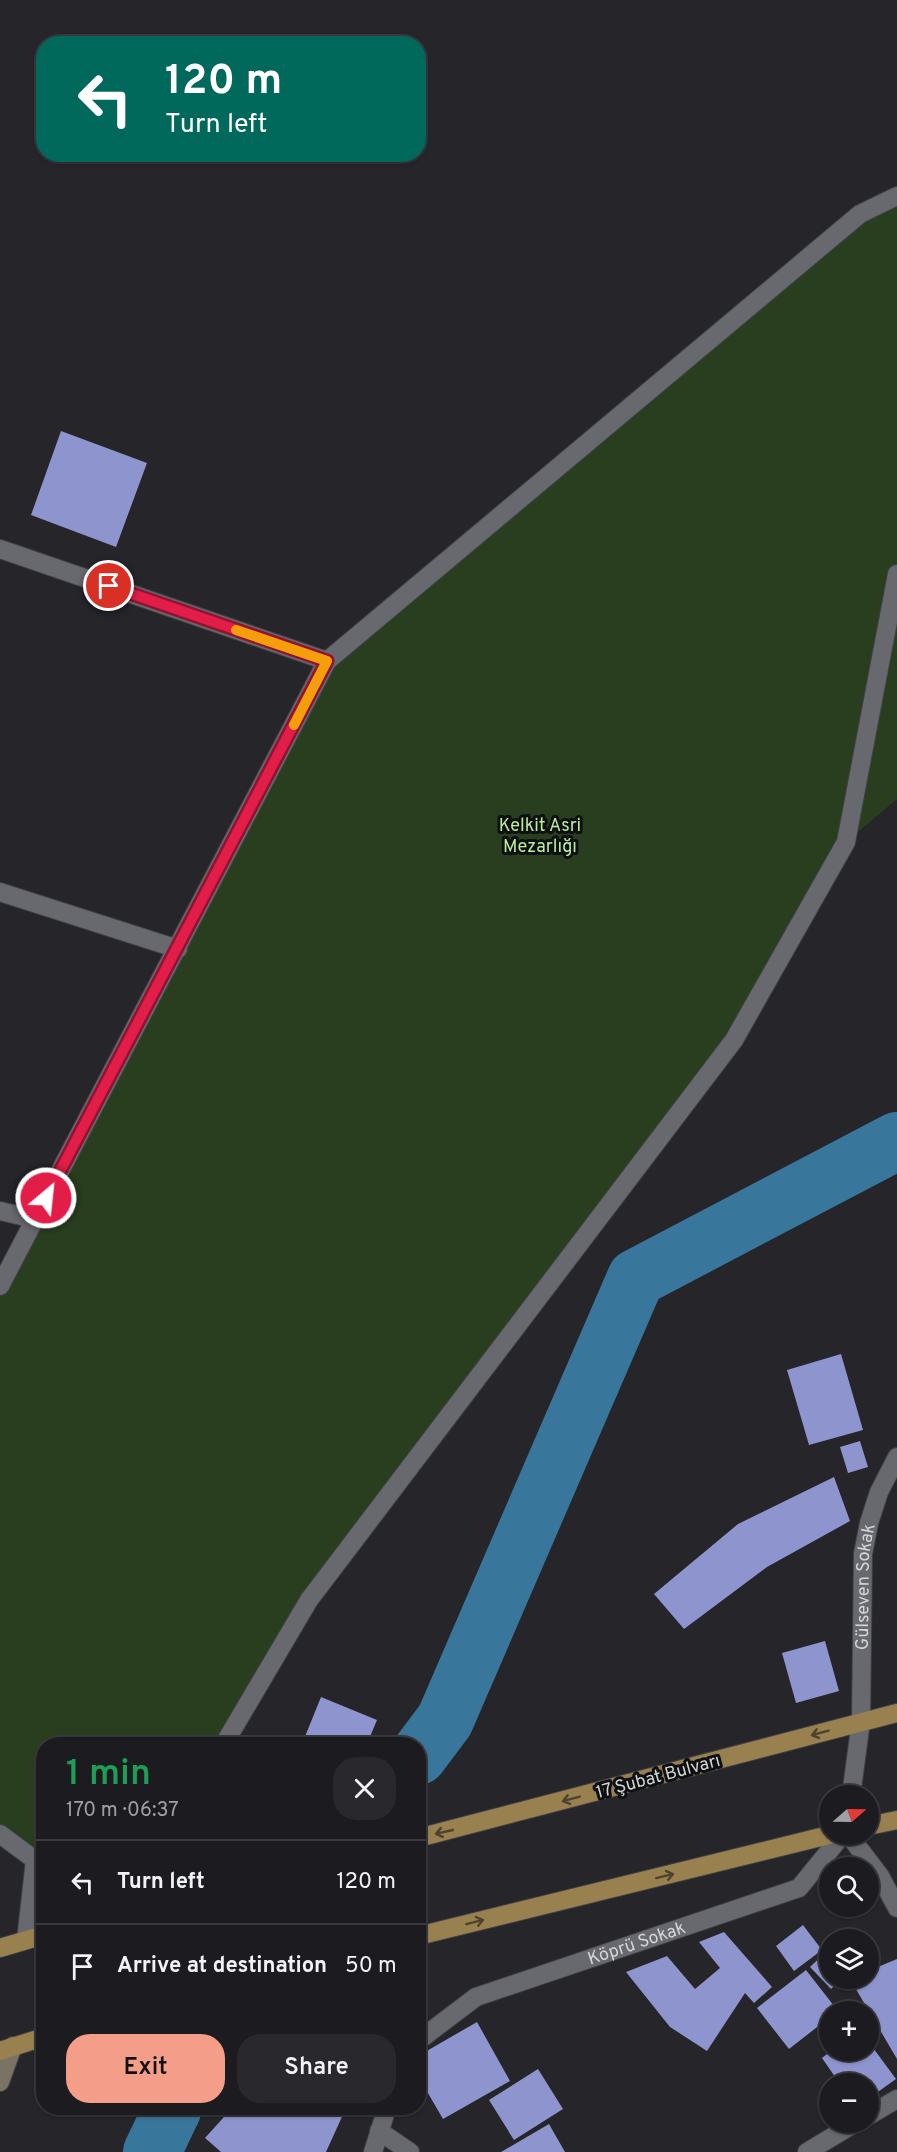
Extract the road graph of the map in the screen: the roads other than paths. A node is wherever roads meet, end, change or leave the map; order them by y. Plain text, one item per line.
1 (897, 196) edge
2 (0, 549) edge
3 (897, 574) edge
4 (327, 661) junction
5 (0, 892) edge
6 (178, 949) junction
7 (0, 1211) edge
8 (35, 1219) junction
9 (0, 1286) edge
10 (897, 1457) edge
11 (897, 1713) edge
12 (861, 1722) junction
13 (228, 1737) edge
14 (852, 1785) edge
15 (897, 1820) edge
16 (879, 1824) edge
17 (0, 1834) edge
18 (426, 1836) edge
19 (819, 1837) edge
20 (834, 1845) edge
21 (856, 1845) edge
22 (36, 1857) edge
23 (36, 1878) edge
24 (897, 1908) edge
25 (426, 1934) edge
26 (36, 1937) edge
27 (26, 1940) junction
28 (0, 1948) edge
29 (426, 2035) edge
30 (36, 2039) edge
31 (6, 2048) edge
32 (0, 2082) edge
33 (897, 2099) edge
34 (879, 2110) edge
35 (385, 2115) edge
36 (379, 2131) junction
37 (839, 2133) edge
38 (373, 2152) edge
39 (410, 2152) edge
40 (807, 2152) edge

1 - 4 street
2 - 4 street
3 - 13 street
4 - 6 street
5 - 6 street
6 - 8 street
7 - 8 street
8 - 9 street
10 - 12 street, Gülseven Sokak
11 - 12 highway, 17 Şubat Bulvarı
12 - 14 street, Gülseven Sokak
12 -> 18 highway, 17 Şubat Bulvarı
15 - 16 highway
17 - 22 street
25 -> 19 highway
20 - 29 street, Köprü Sokak
21 - 24 street
23 - 27 street
26 - 27 highway
27 - 28 highway
30 - 31 highway
31 - 32 main road
33 - 34 street
35 - 36 street
36 - 38 street
36 - 39 street
37 - 40 street

